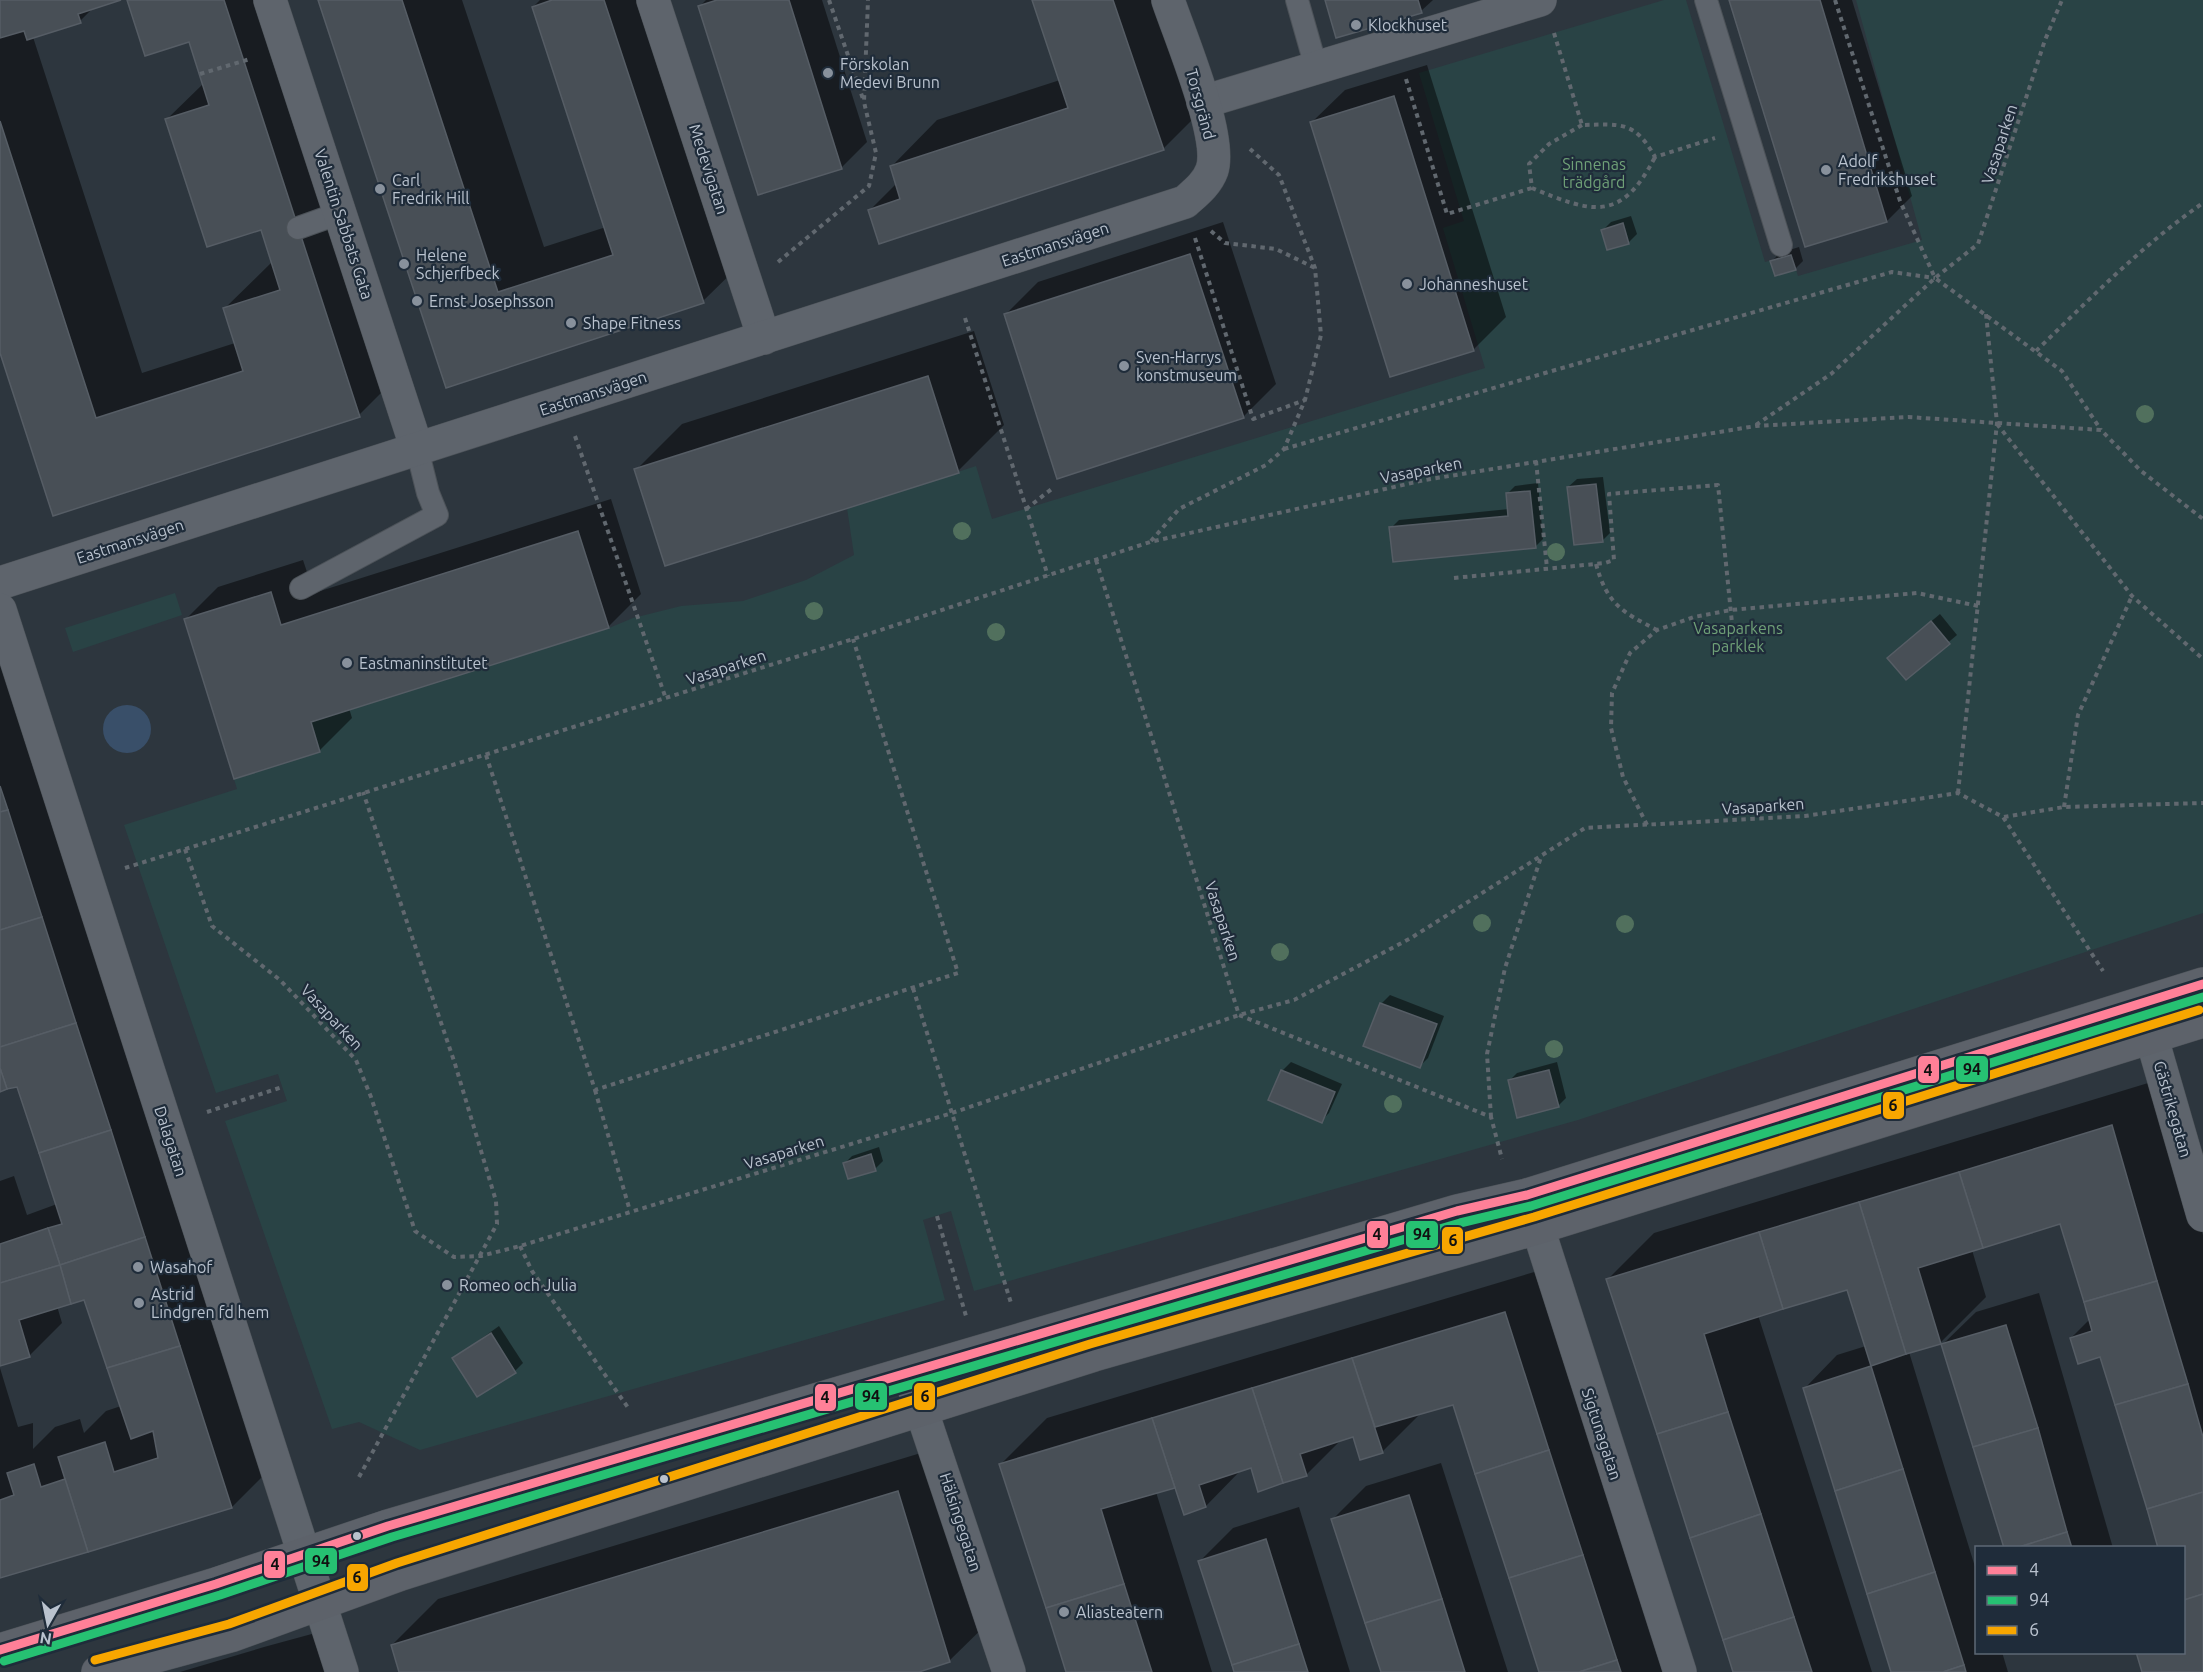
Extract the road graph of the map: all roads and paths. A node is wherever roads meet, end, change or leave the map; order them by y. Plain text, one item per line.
1 (270, 0) edge
2 (653, 0) edge
3 (829, 0) edge
4 (868, 0) edge
5 (1168, 0) edge
6 (1297, 0) edge
7 (1706, 0) edge
8 (1834, 0) edge
9 (2062, 0) edge
10 (1546, 11) edge
11 (1395, 43) junction
12 (244, 61) dead end
13 (1316, 67) junction
14 (200, 74) dead end
15 (864, 102) junction
16 (1203, 102) junction
17 (1582, 125) junction
18 (1745, 128) junction
19 (1242, 141) dead end
20 (1655, 157) junction
21 (1532, 188) junction
22 (1185, 202) joint
23 (2203, 203) edge
24 (340, 213) junction
25 (298, 228) dead end
26 (1210, 231) dead end
27 (1195, 238) dead end
28 (1780, 245) dead end
29 (777, 263) dead end
30 (1315, 268) junction
31 (1935, 278) junction
32 (1986, 314) junction
33 (965, 318) dead end
34 (764, 338) junction
35 (2036, 351) junction
36 (1305, 400) junction
37 (1997, 423) junction
38 (1756, 426) junction
39 (2101, 430) junction
40 (578, 444) dead end
41 (417, 448) junction
42 (1284, 449) junction
43 (1536, 461) junction
44 (1053, 488) dead end
45 (1026, 509) junction
46 (2202, 517) edge
47 (1150, 542) junction
48 (1096, 560) junction
49 (1596, 564) junction
50 (1547, 568) junction
51 (1048, 576) junction
52 (1454, 578) dead end
53 (0, 583) edge
54 (301, 588) dead end
55 (2132, 596) junction
56 (1978, 606) junction
57 (0, 610) edge
58 (1731, 610) junction
59 (1657, 630) junction
60 (1733, 633) dead end
61 (853, 639) junction
62 (2203, 659) edge
63 (666, 699) junction
64 (486, 755) junction
65 (363, 792) junction
66 (1958, 793) junction
67 (2203, 804) edge
68 (2064, 807) junction
69 (2003, 817) junction
70 (1647, 825) junction
71 (185, 849) junction
72 (1541, 857) junction
73 (124, 868) dead end
74 (2103, 971) dead end
75 (2203, 984) edge
76 (913, 988) junction
77 (2142, 1004) junction
78 (1239, 1015) junction
79 (2203, 1021) edge
80 (2152, 1036) junction
81 (282, 1087) dead end
82 (595, 1090) junction
83 (207, 1112) dead end
84 (952, 1113) junction
85 (1491, 1118) junction
86 (1502, 1159) dead end
87 (1527, 1195) junction
88 (630, 1211) junction
89 (2203, 1215) edge
90 (937, 1216) dead end
91 (1537, 1227) junction
92 (520, 1246) junction
93 (481, 1256) junction
94 (1011, 1304) dead end
95 (966, 1317) dead end
96 (909, 1372) junction
97 (629, 1409) dead end
98 (922, 1409) junction
99 (359, 1477) dead end
100 (305, 1554) junction
101 (320, 1604) junction
102 (0, 1650) edge
103 (98, 1672) edge
104 (342, 1672) edge
105 (1009, 1672) edge
106 (1680, 1672) edge

1 - 24 street, Valentin Sabbats Gata
2 - 34 street, Medevigatan
3 - 15 path
4 - 15 path
5 - 16 street, Torsgränd
6 - 13 lane
7 - 18 lane
8 - 31 path
9 - 31 path, Vasaparken
10 - 11 street
10 - 17 path
11 - 13 street
11 - 21 path
12 - 14 path
13 - 16 street
15 - 29 path
16 - 22 street, Torsgränd
17 - 20 path
17 - 21 path
18 - 20 path
18 - 28 lane
19 - 30 path
20 - 21 path
22 - 34 street, Eastmansvägen
23 - 35 path
24 - 25 lane
24 - 41 street, Valentin Sabbats Gata
26 - 30 path
27 - 36 path
30 - 36 path
31 - 32 path
31 - 38 path, Vasaparken
31 - 42 path
32 - 35 path
32 - 37 path
33 - 45 path
34 - 41 street, Eastmansvägen
35 - 39 path
36 - 42 path
37 - 38 path, Vasaparken
37 - 39 path, Vasaparken
37 - 55 path
37 - 56 path
38 - 43 path, Vasaparken
39 - 46 path
40 - 63 path
41 - 53 street, Eastmansvägen
41 - 54 lane
42 - 47 path
43 - 47 path, Vasaparken
43 - 50 path
44 - 45 path
45 - 51 path
47 - 48 path, Vasaparken
48 - 51 path, Vasaparken
48 - 78 path, Vasaparken
49 - 50 path
49 - 58 path
49 - 59 path
50 - 52 path
51 - 61 path, Vasaparken
55 - 62 path
55 - 68 path
56 - 58 path
56 - 66 path
57 - 100 street, Dalagatan
58 - 59 path
58 - 60 path
59 - 70 path
61 - 63 path, Vasaparken
61 - 76 path
63 - 64 path, Vasaparken
64 - 65 path, Vasaparken
64 - 82 path
65 - 71 path, Vasaparken
65 - 93 path
66 - 69 path
66 - 70 path, Vasaparken
67 - 68 path
68 - 69 path
69 - 74 path
70 - 72 path, Vasaparken
71 - 73 path, Vasaparken
71 - 93 path, Vasaparken
72 - 78 path, Vasaparken
72 - 85 path
75 - 77 main road
76 - 82 path
76 - 84 path
77 - 80 street, Gästrikegatan
77 - 87 main road
78 - 84 path, Vasaparken
78 - 85 path
79 - 80 main road
80 - 89 street, Gästrikegatan
80 - 91 main road
81 - 83 path
82 - 88 path
84 - 88 path, Vasaparken
84 - 94 path
85 - 86 path
87 - 91 street, Sigtunagatan
87 - 96 main road
88 - 92 path, Vasaparken
90 - 95 path
91 - 98 main road
91 - 106 street, Sigtunagatan
92 - 93 path, Vasaparken
92 - 97 path
93 - 99 path
96 - 98 street, Hälsingegatan
96 - 100 main road
98 - 101 main road
98 - 105 street, Hälsingegatan
100 - 101 street, Dalagatan
100 - 102 main road
101 - 103 main road
101 - 104 street, Dalagatan

